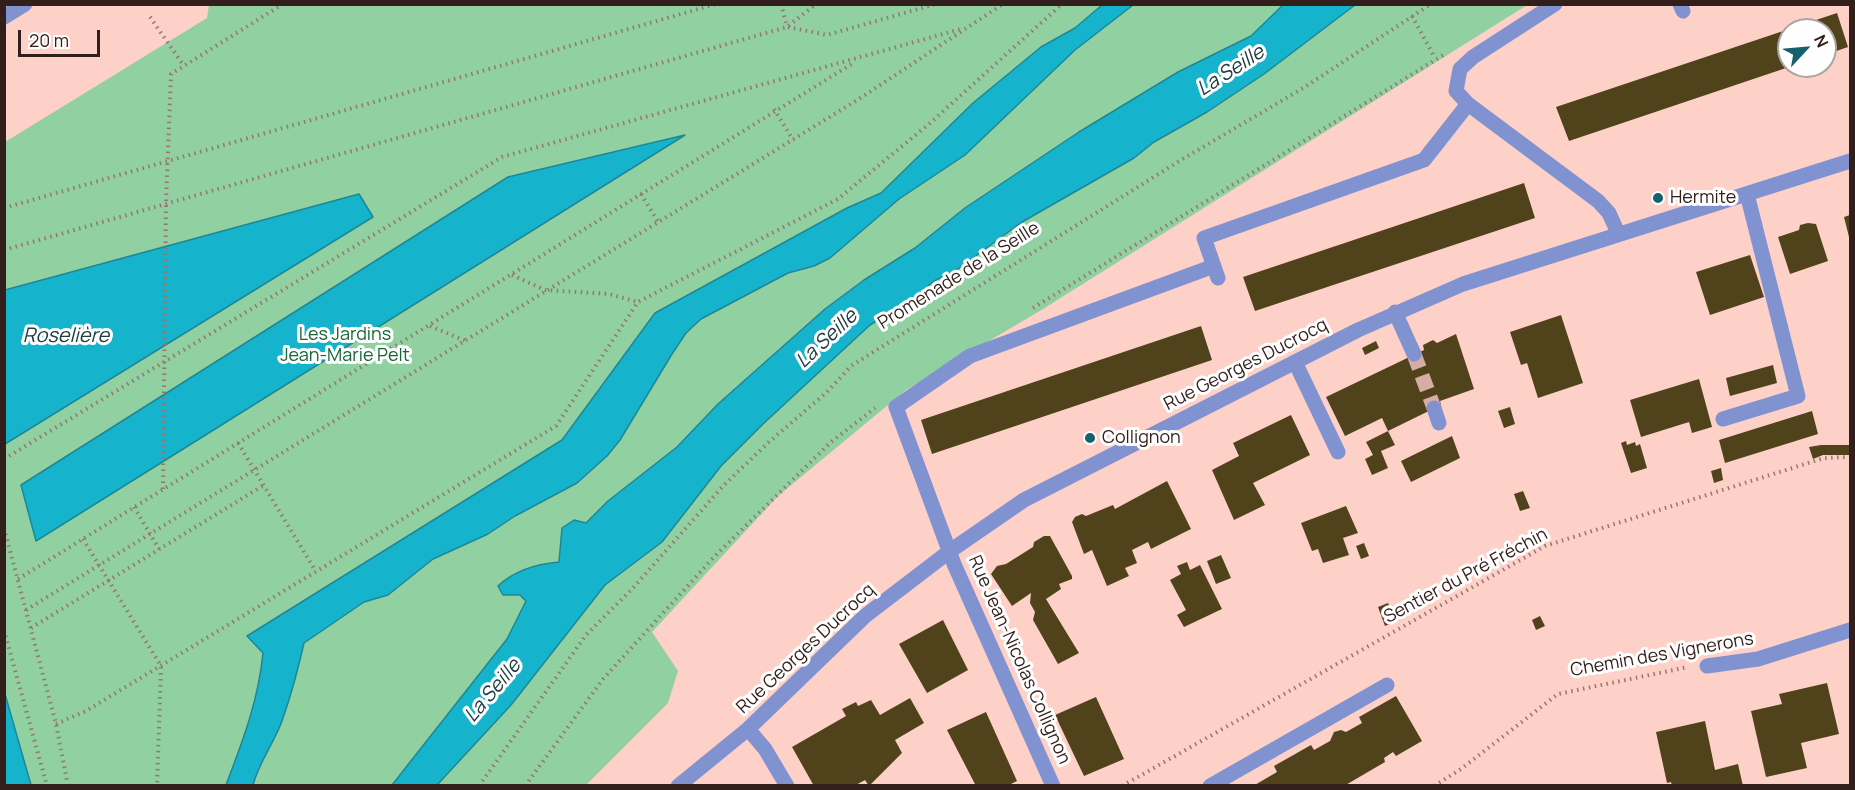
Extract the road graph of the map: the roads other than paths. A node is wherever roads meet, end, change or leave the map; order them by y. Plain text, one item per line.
1 (26, 4) edge
2 (1555, 4) edge
3 (4, 17) edge
4 (1468, 104) junction
5 (1851, 161) edge
6 (1747, 194) junction
7 (1617, 233) junction
8 (1395, 312) junction
9 (1414, 354) tunnel mouth
10 (1295, 362) junction
11 (1434, 408) tunnel mouth
12 (1723, 419) dead end
13 (1439, 423) dead end
14 (1338, 452) dead end
15 (950, 551) junction
16 (1851, 630) edge
17 (1707, 666) road end
18 (1387, 685) dead end
19 (748, 729) junction
20 (678, 786) edge
21 (788, 786) edge
22 (1053, 786) edge
23 (1210, 786) edge

1 - 3 street
2 - 4 street
4 - 7 street
4 - 15 street, Rue Jean-Nicolas Collignon
5 - 6 street, Rue Georges Ducrocq
6 - 7 street, Rue Georges Ducrocq
6 - 12 street
7 - 8 street, Rue Georges Ducrocq
8 - 9 street
8 - 10 street, Rue Georges Ducrocq
10 - 14 street
10 - 15 street, Rue Georges Ducrocq
11 - 13 street
15 - 19 street, Rue Georges Ducrocq
15 - 22 street, Rue Jean-Nicolas Collignon
16 - 17 street, Chemin des Vignerons
18 - 23 street
19 - 20 street, Rue Georges Ducrocq
19 - 21 street

